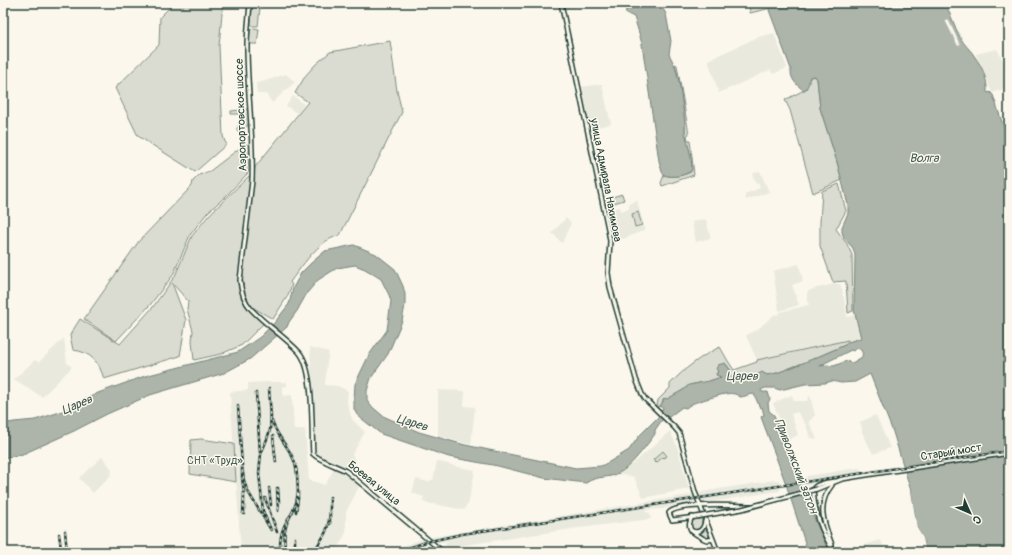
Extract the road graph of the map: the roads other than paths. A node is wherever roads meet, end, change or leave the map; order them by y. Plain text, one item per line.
1 (250, 3) edge
2 (561, 3) edge
3 (309, 375) joint
4 (1009, 453) edge
5 (833, 482) junction
6 (824, 487) junction
7 (826, 494) junction
8 (700, 505) junction
9 (756, 506) junction
10 (694, 517) junction
11 (705, 519) junction
12 (708, 526) junction
13 (703, 527) junction
14 (691, 530) junction
15 (713, 540) junction
16 (443, 552) edge
17 (718, 552) edge
18 (834, 552) edge

1 - 3 main road, Аэропортовское шоссе
2 - 8 main road, улица Адмирала Нахимова
3 - 16 main road, Боевая улица
4 - 5 main road, Старый мост
5 - 6 main road
5 - 7 main road
5 - 18 main road
6 - 7 main road
6 - 9 main road, bridge
7 - 18 main road
8 - 9 main road, bridge
8 - 10 main road
8 - 11 main road
9 - 10 main road, bridge
10 - 14 main road
11 - 12 main road
11 - 13 main road
12 - 13 main road
12 - 15 main road
13 - 14 main road
14 - 15 main road
15 - 17 main road

